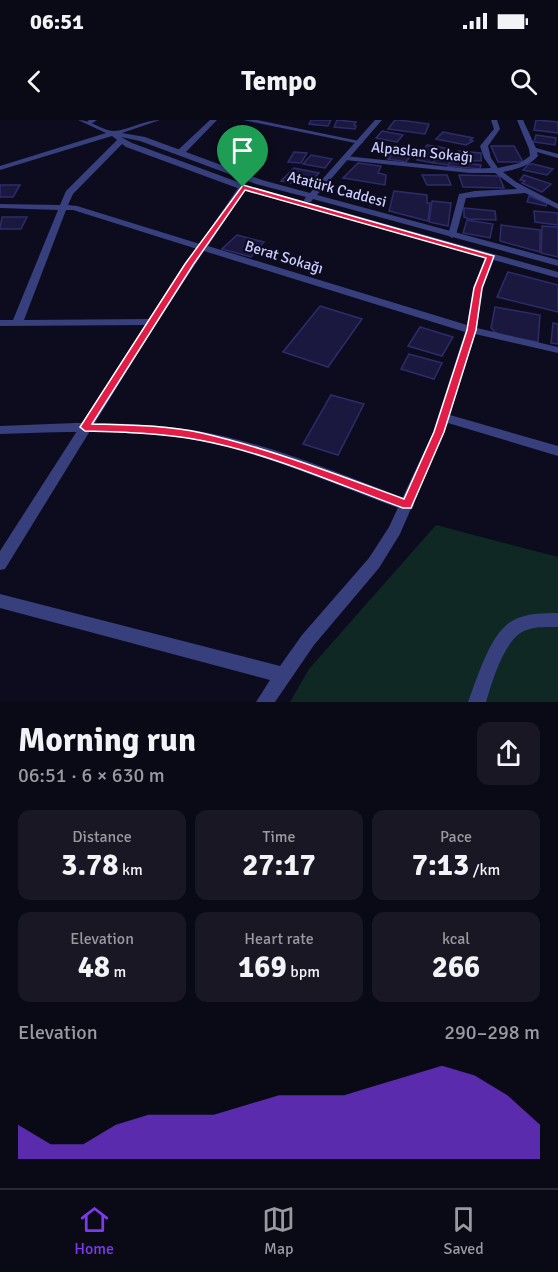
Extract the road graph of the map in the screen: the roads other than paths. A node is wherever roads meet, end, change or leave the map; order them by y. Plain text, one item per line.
1 (157, 120) edge
2 (214, 120) edge
3 (246, 120) edge
4 (379, 120) edge
5 (494, 120) edge
6 (520, 120) edge
7 (88, 121) edge
8 (112, 133) junction
9 (121, 141) junction
10 (360, 142) junction
11 (533, 149) junction
12 (180, 153) junction
13 (558, 154) edge
14 (345, 158) junction
15 (0, 168) edge
16 (497, 170) junction
17 (243, 187) junction
18 (528, 191) junction
19 (311, 196) junction
20 (303, 204) junction
21 (0, 206) edge
22 (63, 206) junction
23 (558, 207) edge
24 (452, 235) junction
25 (201, 248) junction
26 (490, 256) junction
27 (558, 263) edge
28 (558, 275) edge
29 (152, 322) junction
30 (0, 323) edge
31 (17, 323) junction
32 (471, 330) junction
33 (558, 350) edge
34 (444, 418) junction
35 (85, 427) junction
36 (0, 430) edge
37 (558, 451) edge
38 (407, 505) junction
39 (0, 564) edge
40 (0, 601) edge
41 (558, 620) edge
42 (281, 675) junction
43 (265, 702) edge
44 (477, 702) edge

1 - 8 street
2 - 12 street
3 - 10 street
4 - 10 street
5 - 16 street
6 - 11 street
7 - 8 street, Atatürk Caddesi
8 - 9 street, Atatürk Caddesi
8 - 12 street, Atatürk Caddesi
8 - 15 street
9 - 17 street, Atatürk Caddesi
9 - 22 street
10 - 14 street
11 - 13 street
11 - 16 street, Alpaslan Sokağı
12 - 19 street, Atatürk Caddesi
14 - 16 street, Alpaslan Sokağı
14 - 19 street
16 - 18 street
17 - 20 street, Atatürk Caddesi
17 - 25 street
18 - 23 street
18 - 24 street
19 - 20 street
19 - 24 street, Atatürk Caddesi
20 - 26 street, Atatürk Caddesi
21 - 22 street, Berat Sokağı
22 - 25 street, Berat Sokağı
22 - 31 street
24 - 27 street, Atatürk Caddesi
25 - 29 street
25 - 32 street, Berat Sokağı
26 - 28 street, Atatürk Caddesi
26 - 32 street
29 - 31 street
29 - 35 street
30 - 31 street
32 - 33 street, Berat Sokağı
32 - 34 street
34 - 37 street
34 - 38 street
35 - 36 street
35 - 38 street
35 - 39 street
38 - 42 street
40 - 42 street
41 - 44 street
42 - 43 street

